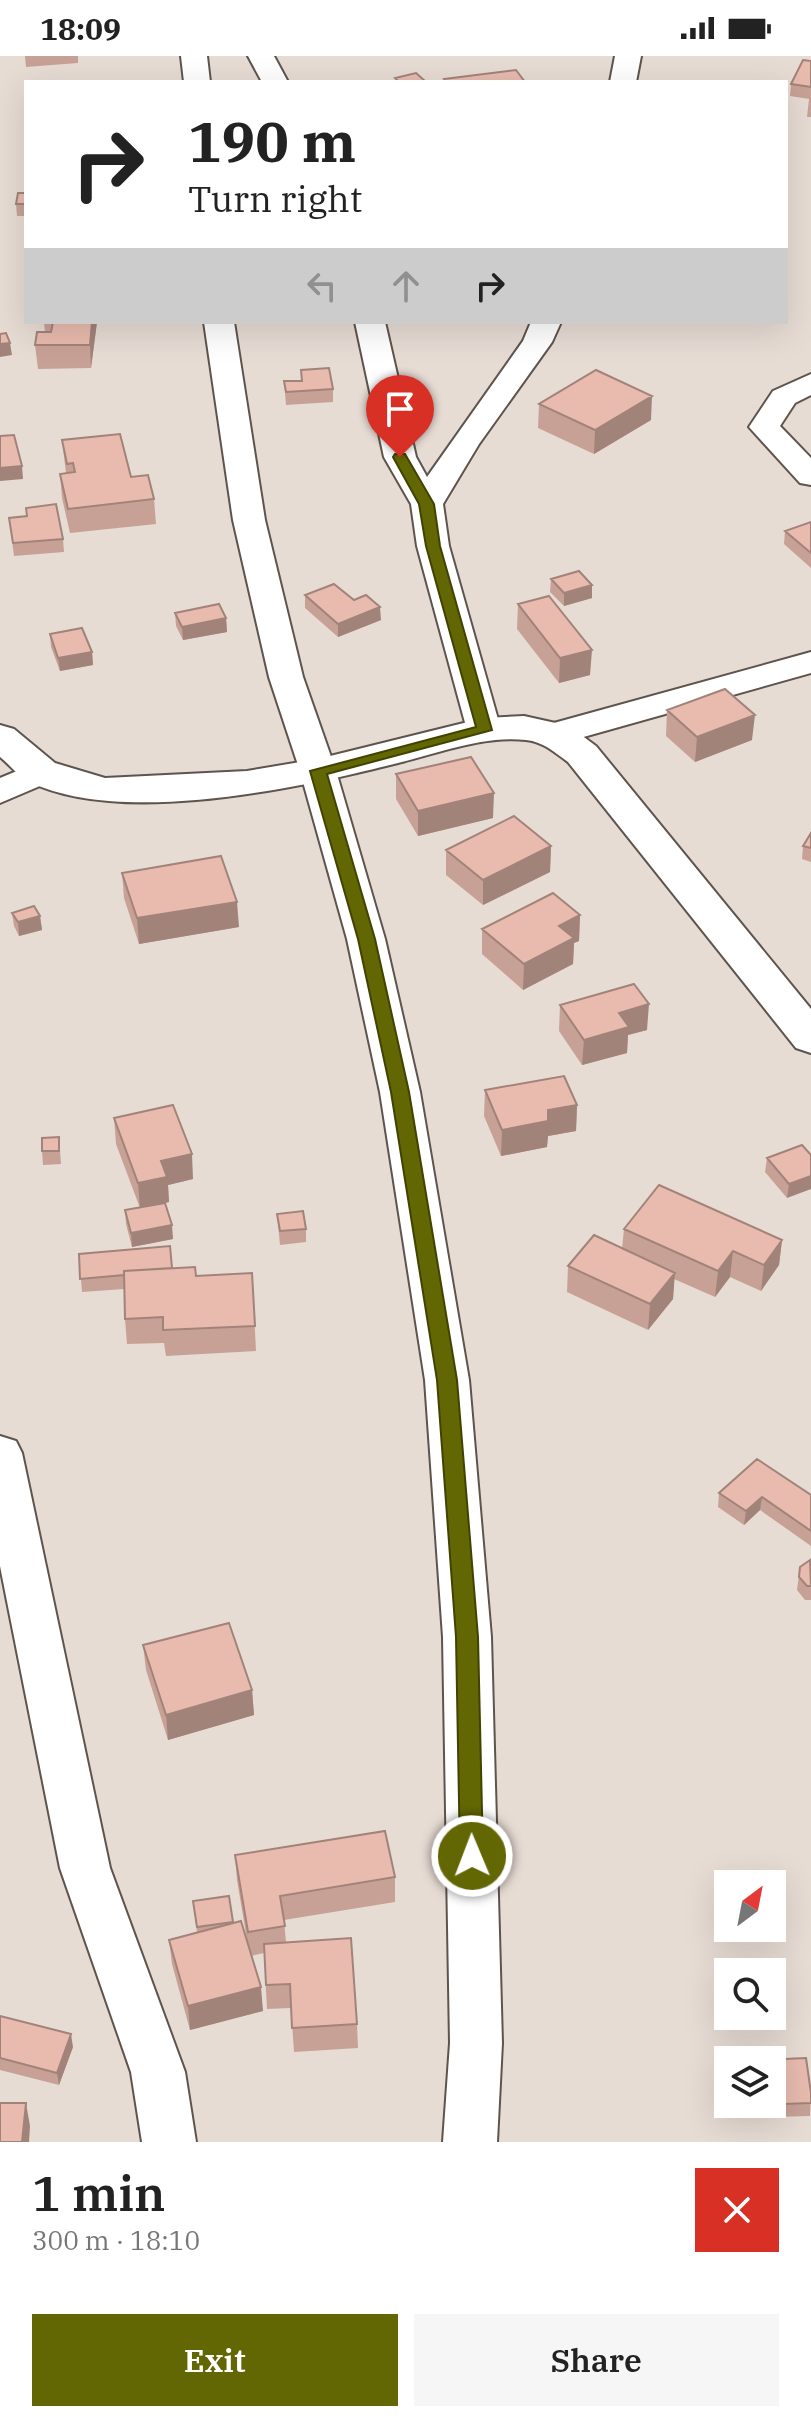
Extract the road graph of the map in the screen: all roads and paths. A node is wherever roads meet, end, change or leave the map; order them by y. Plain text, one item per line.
1 (194, 56) edge
2 (261, 56) edge
3 (628, 56) edge
4 (197, 80) edge
5 (274, 80) edge
6 (623, 80) edge
7 (219, 324) edge
8 (370, 324) edge
9 (545, 324) edge
10 (811, 383) edge
11 (811, 476) edge
12 (427, 504) junction
13 (811, 662) edge
14 (484, 730) junction
15 (555, 734) junction
16 (0, 737) edge
17 (318, 771) junction
18 (41, 772) junction
19 (0, 792) edge
20 (811, 1038) edge
21 (0, 1453) edge
22 (169, 2142) edge
23 (470, 2142) edge

1 - 4 street
2 - 5 street
3 - 6 street
7 - 17 street
8 - 12 street
9 - 12 street
10 - 11 street
12 - 14 street
13 - 15 street
14 - 15 street
14 - 17 street
15 - 20 street
16 - 18 street
17 - 18 street
17 - 23 street
18 - 19 street
21 - 22 street

